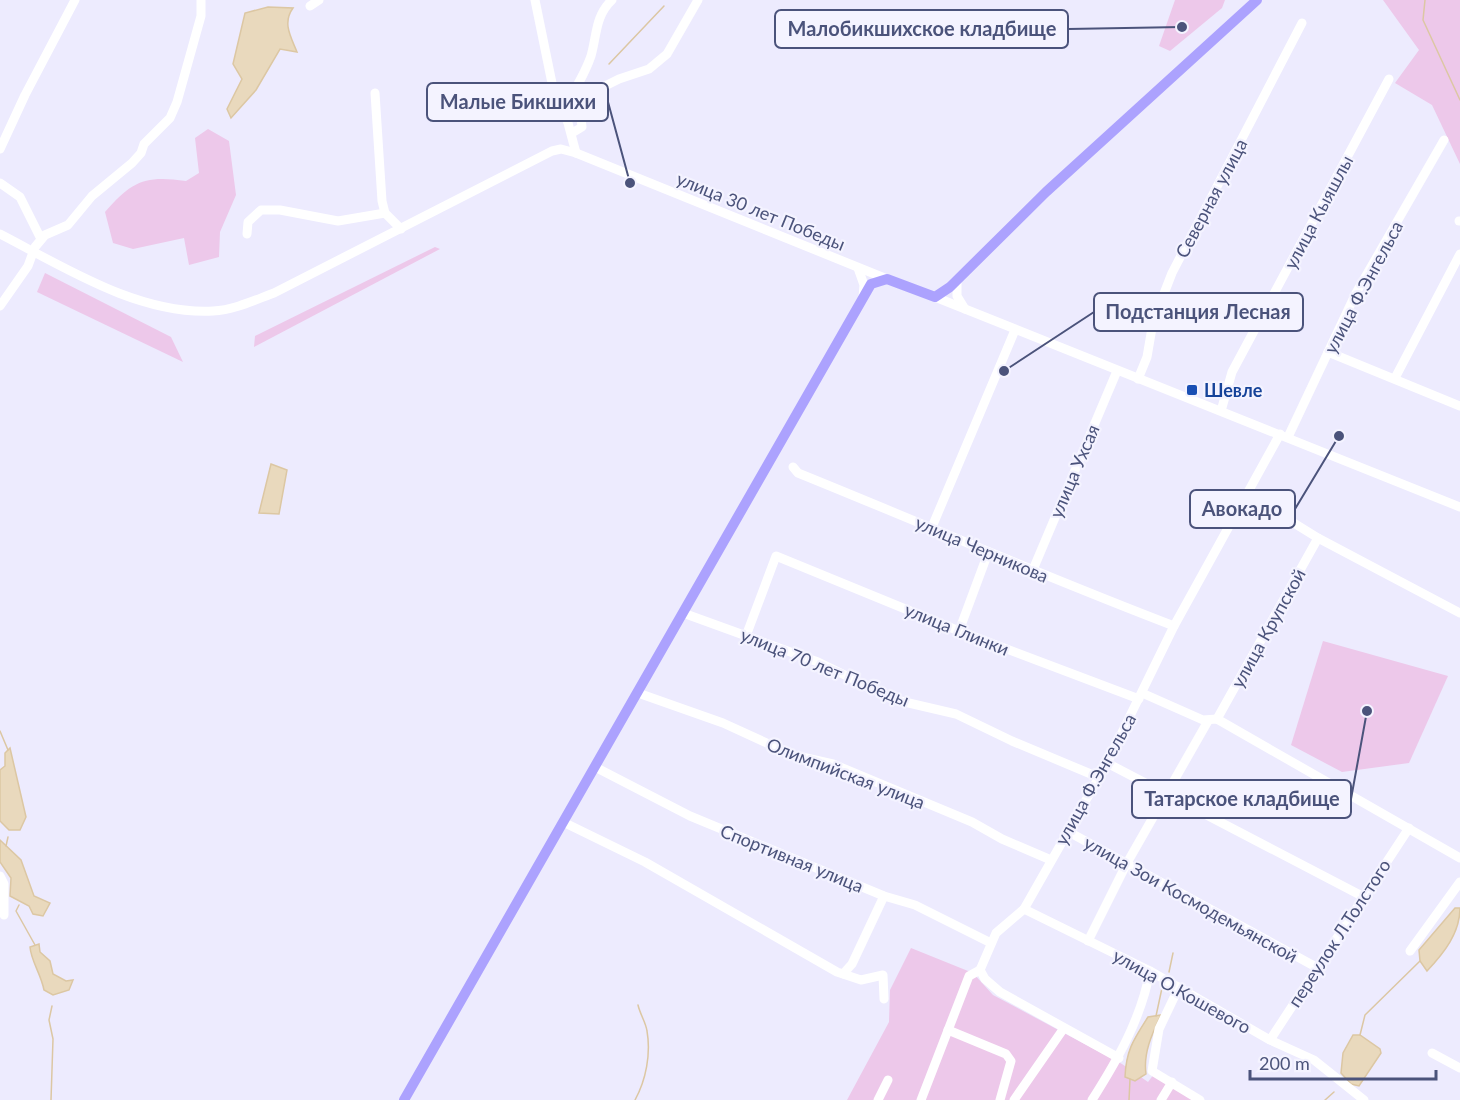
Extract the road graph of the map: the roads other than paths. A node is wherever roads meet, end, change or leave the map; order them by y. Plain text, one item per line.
1 (75, 0) edge
2 (201, 0) edge
3 (319, 0) edge
4 (535, 0) edge
5 (612, 0) edge
6 (698, 0) edge
7 (1257, 0) edge
8 (310, 6) dead end
9 (1302, 23) dead end
10 (1389, 79) dead end
11 (375, 93) dead end
12 (562, 111) junction
13 (572, 133) junction
14 (1444, 140) dead end
15 (0, 149) edge
16 (576, 153) junction
17 (0, 183) edge
18 (386, 213) junction
19 (401, 229) junction
20 (0, 234) edge
21 (247, 234) dead end
22 (41, 239) junction
23 (34, 251) junction
24 (1460, 254) edge
25 (858, 268) junction
26 (887, 279) junction
27 (957, 282) junction
28 (935, 297) junction
29 (863, 298) junction
30 (0, 306) edge
31 (965, 309) junction
32 (1016, 330) junction
33 (1328, 351) junction
34 (1117, 371) junction
35 (1395, 378) junction
36 (1138, 379) junction
37 (1460, 406) edge
38 (1221, 411) junction
39 (1284, 436) junction
40 (793, 467) dead end
41 (1247, 494) junction
42 (1460, 506) edge
43 (932, 527) junction
44 (1318, 538) junction
45 (988, 554) junction
46 (1032, 572) junction
47 (683, 613) junction
48 (1460, 613) edge
49 (1174, 626) junction
50 (959, 631) junction
51 (746, 636) junction
52 (638, 693) junction
53 (1141, 696) junction
54 (1212, 720) junction
55 (1107, 763) junction
56 (595, 767) junction
57 (1098, 777) junction
58 (1167, 795) junction
59 (563, 822) junction
60 (1409, 828) junction
61 (1067, 831) junction
62 (1460, 858) edge
63 (1051, 860) junction
64 (1128, 863) junction
65 (0, 876) edge
66 (1460, 882) edge
67 (884, 896) junction
68 (1362, 896) junction
69 (1024, 909) junction
70 (4, 915) dead end
71 (1088, 941) junction
72 (991, 944) junction
73 (1410, 951) dead end
74 (1316, 967) junction
75 (980, 970) junction
76 (1150, 971) junction
77 (843, 974) junction
78 (1179, 987) junction
79 (884, 999) dead end
80 (1064, 1028) junction
81 (948, 1030) junction
82 (1269, 1040) junction
83 (1432, 1053) dead end
84 (1119, 1058) junction
85 (1460, 1068) edge
86 (888, 1080) dead end
87 (1172, 1083) junction
88 (404, 1100) edge
89 (878, 1100) edge
90 (921, 1100) edge
91 (1000, 1100) edge
92 (1014, 1100) edge
93 (1092, 1100) edge
94 (1161, 1100) edge
95 (1200, 1100) edge
96 (1364, 1100) edge

1 - 15 street
2 - 22 street
3 - 8 street
4 - 12 street
5 - 12 street
6 - 13 street
7 - 27 main road
9 - 36 street, Северная улица
10 - 38 street, улица Кыяшлы
11 - 18 street
12 - 13 street
13 - 16 street
14 - 33 street, улица Ф.Энгельса
16 - 19 street
16 - 25 street, улица 30 лет Победы
17 - 22 street
18 - 19 street
18 - 21 street
19 - 23 street
20 - 23 street
22 - 23 street
23 - 30 street
24 - 35 street
25 - 26 street, улица 30 лет Победы
25 - 29 street
26 - 28 main road, улица 30 лет Победы
26 - 29 main road
27 - 28 main road
27 - 31 street
28 - 31 street
29 - 47 main road
31 - 32 street
32 - 34 street
32 - 43 street
33 - 35 street
33 - 39 street, улица Ф.Энгельса
34 - 36 street
34 - 46 street, улица Ухсая
35 - 37 street
36 - 38 street
38 - 39 street
39 - 41 street, улица Ф.Энгельса
39 - 42 street
40 - 43 street, улица Черникова
41 - 44 street
41 - 49 street, улица Ф.Энгельса
43 - 45 street, улица Черникова
44 - 48 street
44 - 54 street, улица Крупской
45 - 46 street, улица Черникова
45 - 50 street
46 - 49 street, улица Черникова
47 - 51 street, улица 70 лет Победы
47 - 52 main road
49 - 53 street, улица Ф.Энгельса
50 - 51 street, улица Глинки
50 - 53 street, улица Глинки
51 - 57 street, улица 70 лет Победы
52 - 56 main road
52 - 63 street, Олимпийская улица
53 - 54 street, улица Глинки
53 - 55 street, улица Ф.Энгельса
54 - 58 street, улица Крупской
54 - 60 street, улица Глинки
55 - 57 street, улица Ф.Энгельса
55 - 58 street
56 - 59 main road
56 - 67 street, Спортивная улица
57 - 61 street, улица Ф.Энгельса
58 - 64 street, улица Крупской
58 - 68 street
59 - 77 street
59 - 88 main road
60 - 62 street, улица Глинки
60 - 68 street, переулок Л.Толстого
61 - 63 street, улица Ф.Энгельса
61 - 64 street, улица Зои Космодемьянской
63 - 69 street, улица Ф.Энгельса
64 - 71 street, улица Крупской
64 - 74 street, улица Зои Космодемьянской
65 - 70 street
66 - 73 street
67 - 72 street, Спортивная улица
67 - 77 street
68 - 74 street, переулок Л.Толстого
69 - 71 street, улица О.Кошевого
69 - 72 street, улица Ф.Энгельса
71 - 76 street, улица О.Кошевого
72 - 75 street, улица Ф.Энгельса
74 - 82 street, переулок Л.Толстого
75 - 80 street
75 - 81 street, улица Ф.Энгельса
76 - 78 street, улица О.Кошевого
76 - 84 street
77 - 79 street
78 - 82 street, улица О.Кошевого
78 - 87 street
80 - 84 street
80 - 92 street
81 - 90 street, улица Ф.Энгельса
81 - 91 street
82 - 96 street, улица О.Кошевого
83 - 85 street
84 - 93 street
86 - 89 street
87 - 94 street
87 - 95 street

